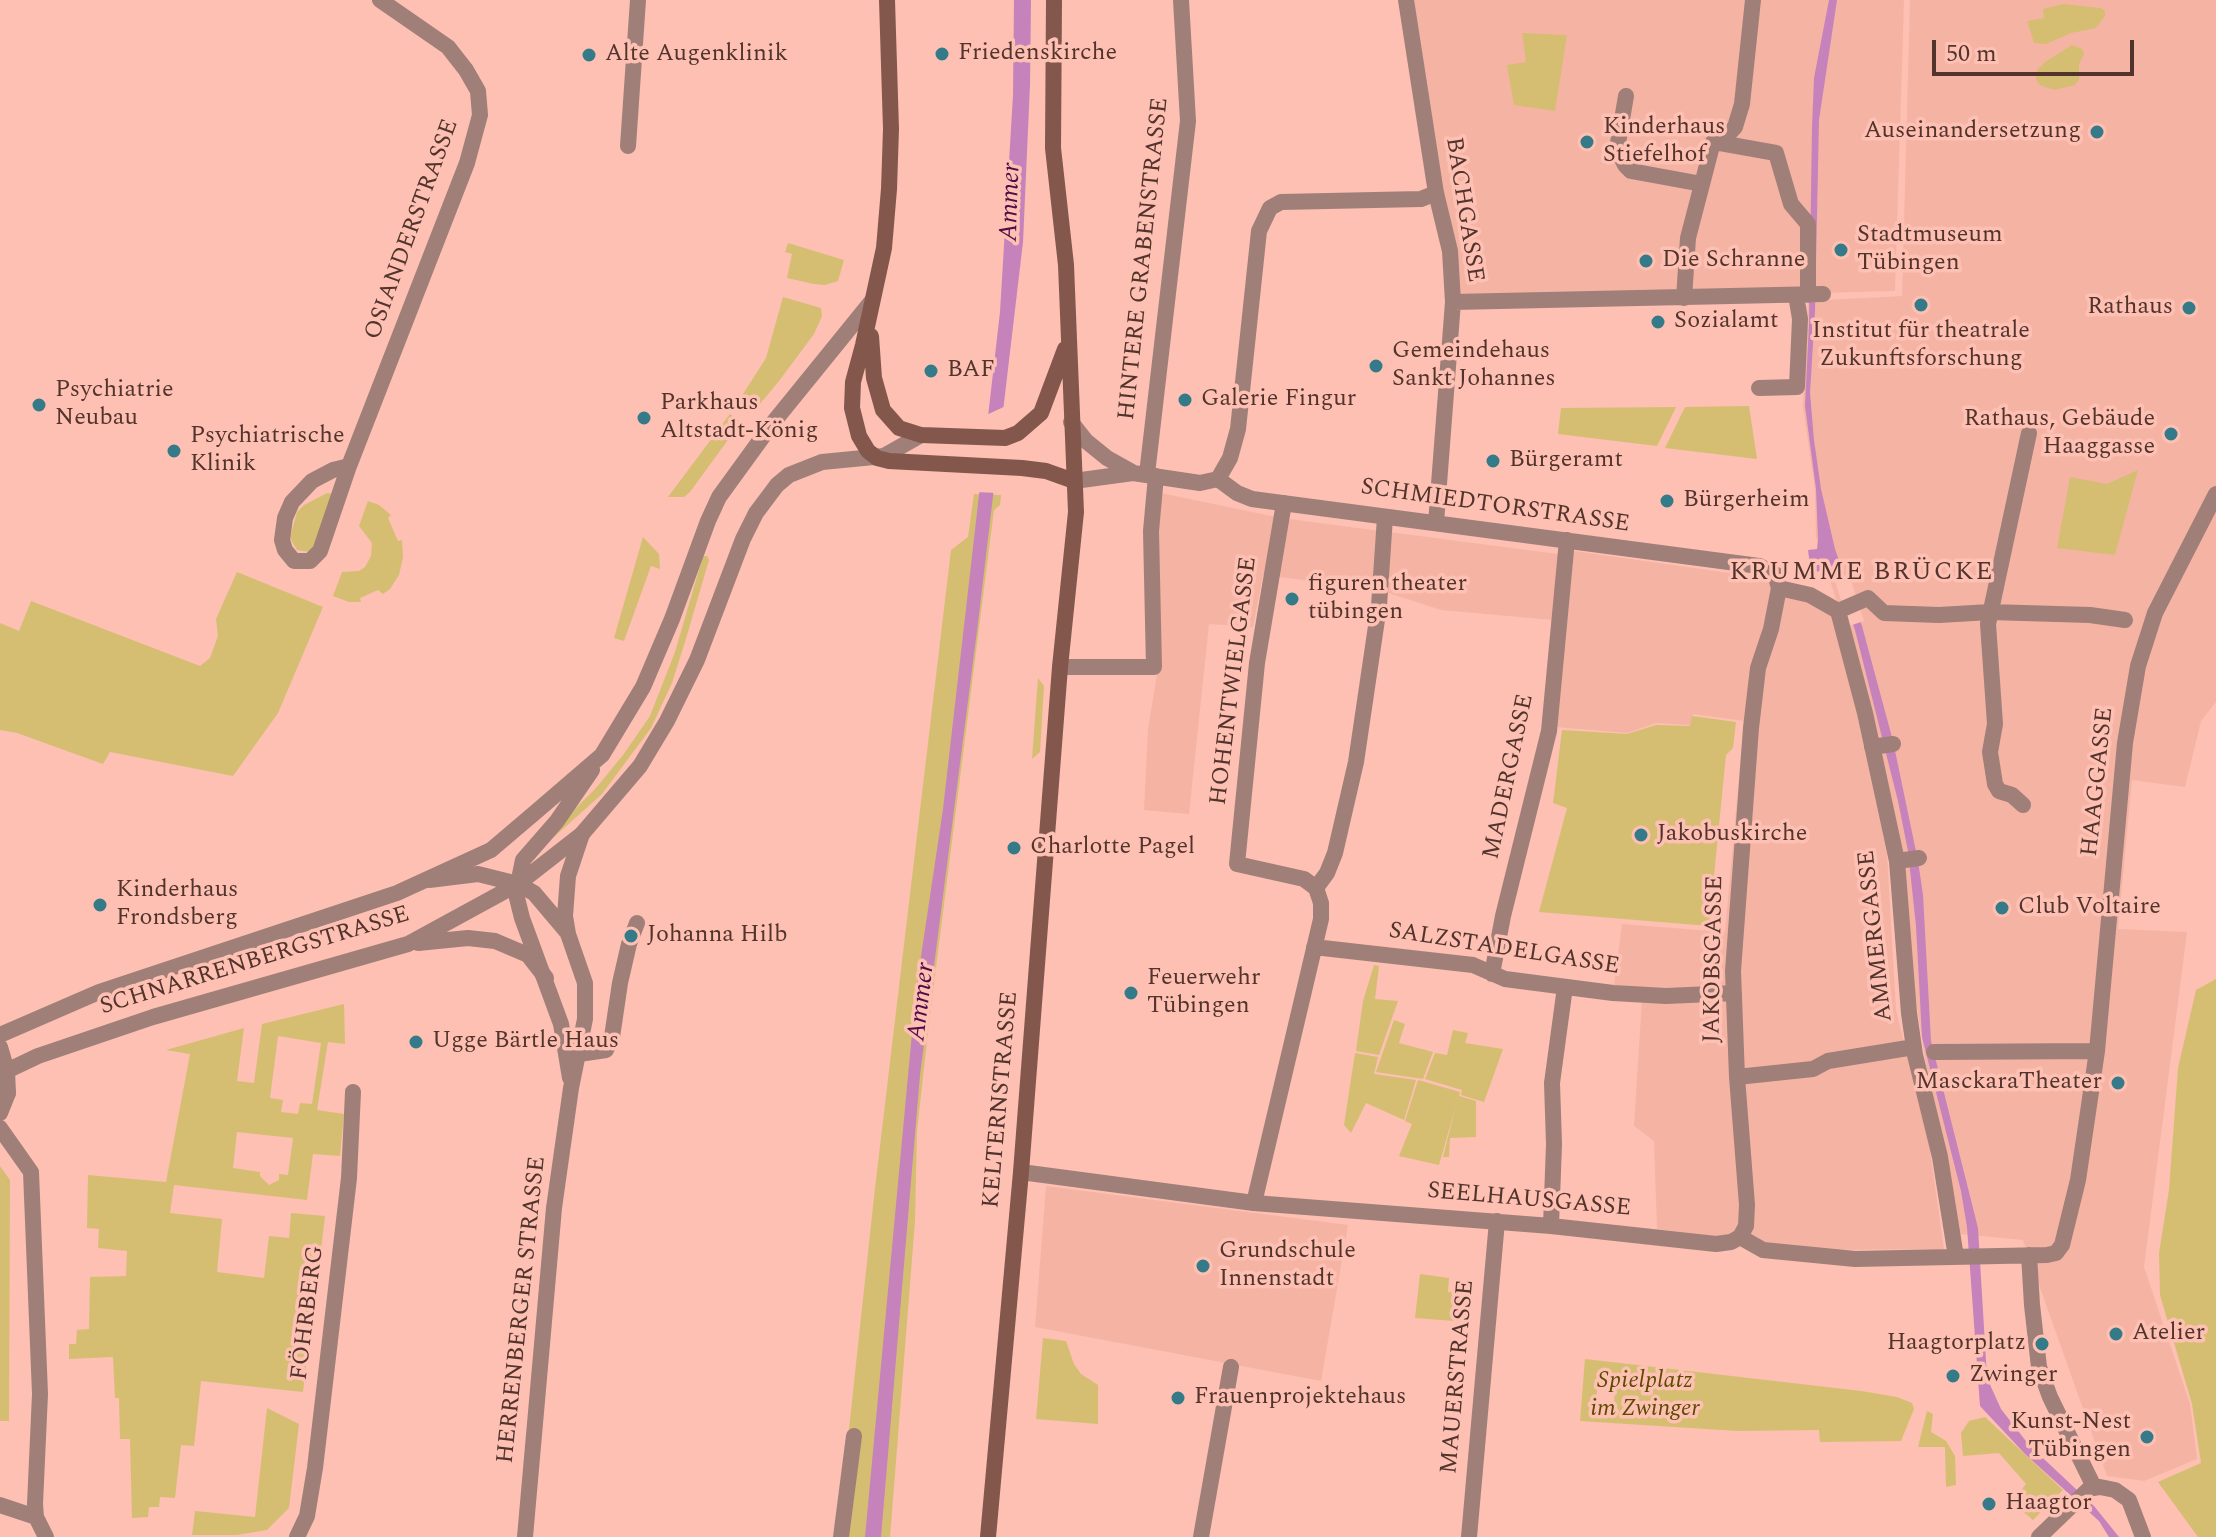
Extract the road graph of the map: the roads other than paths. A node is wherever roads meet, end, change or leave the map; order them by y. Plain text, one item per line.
1 (380, 0) edge
2 (638, 0) edge
3 (887, 0) edge
4 (1054, 0) edge
5 (1181, 0) edge
6 (1406, 0) edge
7 (1753, 0) edge
8 (1626, 96) dead end
9 (1720, 143) junction
10 (628, 146) dead end
11 (1702, 184) junction
12 (1436, 193) junction
13 (1809, 295) junction
14 (1684, 298) junction
15 (871, 302) junction
16 (1453, 302) junction
17 (1068, 339) junction
18 (1759, 388) dead end
19 (1071, 422) junction
20 (2029, 433) dead end
21 (921, 435) junction
22 (877, 458) junction
23 (349, 466) junction
24 (1145, 474) junction
25 (1218, 479) junction
26 (1074, 481) junction
27 (2216, 494) edge
28 (1284, 503) junction
29 (1385, 517) junction
30 (1436, 523) junction
31 (1567, 540) junction
32 (1779, 588) junction
33 (1838, 611) junction
34 (1990, 612) junction
35 (2125, 620) dead end
36 (1060, 667) junction
37 (602, 755) junction
38 (2023, 805) dead end
39 (582, 834) junction
40 (424, 881) junction
41 (518, 884) junction
42 (1316, 888) junction
43 (637, 923) dead end
44 (568, 934) junction
45 (408, 944) junction
46 (1314, 947) junction
47 (1492, 974) junction
48 (546, 978) junction
49 (1565, 987) junction
50 (1734, 993) junction
51 (0, 1035) edge
52 (0, 1047) edge
53 (1914, 1047) junction
54 (2097, 1051) junction
55 (1934, 1052) dead end
56 (579, 1054) junction
57 (0, 1074) edge
58 (1737, 1077) junction
59 (571, 1088) junction
60 (353, 1092) dead end
61 (0, 1113) edge
62 (0, 1128) edge
63 (1021, 1172) junction
64 (1254, 1203) junction
65 (1497, 1221) junction
66 (1551, 1226) junction
67 (1740, 1237) junction
68 (2029, 1255) junction
69 (1956, 1257) junction
70 (1231, 1367) dead end
71 (854, 1436) dead end
72 (2094, 1487) junction
73 (0, 1505) edge
74 (36, 1517) junction
75 (46, 1537) edge
76 (297, 1537) edge
77 (525, 1537) edge
78 (841, 1537) edge
79 (988, 1537) edge
80 (1201, 1537) edge
81 (1469, 1537) edge
82 (2039, 1537) edge
83 (2143, 1537) edge

1 - 23 street, OSIANDERSTRASSE
2 - 10 street
3 - 15 main road
4 - 17 main road, KELTERNSTRASSE
5 - 24 street, HINTERE GRABENSTRASSE
6 - 12 street, BACHGASSE
7 - 9 street
8 - 11 street
9 - 11 street
9 - 13 street
11 - 14 street
12 - 16 street, BACHGASSE
12 - 25 street
13 - 14 street
13 - 18 street
14 - 16 street
15 - 21 main road
15 - 22 main road
15 - 37 street
16 - 30 street, BACHGASSE
17 - 19 main road, KELTERNSTRASSE
17 - 21 main road
19 - 24 street, SCHMIEDTORSTRASSE
19 - 26 main road, KELTERNSTRASSE
20 - 34 street
21 - 22 street, HERRENBERGER STRASSE
22 - 26 main road
22 - 39 street, HERRENBERGER STRASSE
23 - 23 street, OSIANDERSTRASSE
24 - 25 street, SCHMIEDTORSTRASSE
24 - 26 street, SCHMIEDTORSTRASSE
24 - 36 street
25 - 28 street, SCHMIEDTORSTRASSE
26 - 36 main road, KELTERNSTRASSE
27 - 54 street, HAAGGASSE
28 - 29 street, SCHMIEDTORSTRASSE
28 - 42 street, HOHENTWIELGASSE
29 - 30 street, SCHMIEDTORSTRASSE
29 - 42 street
30 - 31 street, SCHMIEDTORSTRASSE
31 - 32 street, SCHMIEDTORSTRASSE
31 - 47 street, MADERGASSE
32 - 33 street, SCHMIEDTORSTRASSE
32 - 50 street, JAKOBSGASSE
33 - 34 street
33 - 53 street, AMMERGASSE
34 - 35 street
34 - 38 street
36 - 63 main road, KELTERNSTRASSE
37 - 40 street, SCHNARRENBERGSTRASSE
37 - 41 street
39 - 41 street, HERRENBERGER STRASSE
39 - 44 street, HERRENBERGER STRASSE
40 - 41 street, HERRENBERGER STRASSE
40 - 51 street, SCHNARRENBERGSTRASSE
41 - 44 street, HERRENBERGER STRASSE
41 - 45 street, SCHNARRENBERGSTRASSE
41 - 48 street, HERRENBERGER STRASSE
42 - 46 street
43 - 56 street
44 - 56 street, HERRENBERGER STRASSE
45 - 48 street
45 - 57 street, SCHNARRENBERGSTRASSE
46 - 47 street, SALZSTADELGASSE
46 - 64 street
47 - 49 street, SALZSTADELGASSE
48 - 59 street, HERRENBERGER STRASSE
49 - 50 street, SALZSTADELGASSE
49 - 66 street
50 - 58 street, JAKOBSGASSE
52 - 61 street, bridge
53 - 58 street
53 - 69 street, AMMERGASSE
54 - 55 street
54 - 68 street, HAAGGASSE
56 - 59 street, HERRENBERGER STRASSE
58 - 67 street, JAKOBSGASSE
59 - 77 street, HERRENBERGER STRASSE
60 - 76 street, FÖHRBERG
62 - 74 street
63 - 64 street, SEELHAUSGASSE
63 - 79 main road, KELTERNSTRASSE
64 - 65 street, SEELHAUSGASSE
65 - 66 street, SEELHAUSGASSE
65 - 81 street, MAUERSTRASSE
66 - 67 street, SEELHAUSGASSE
67 - 69 street, SEELHAUSGASSE
68 - 69 street, SEELHAUSGASSE
68 - 72 street
70 - 80 street
71 - 78 street
72 - 82 street
72 - 83 street
73 - 74 street
74 - 75 street

